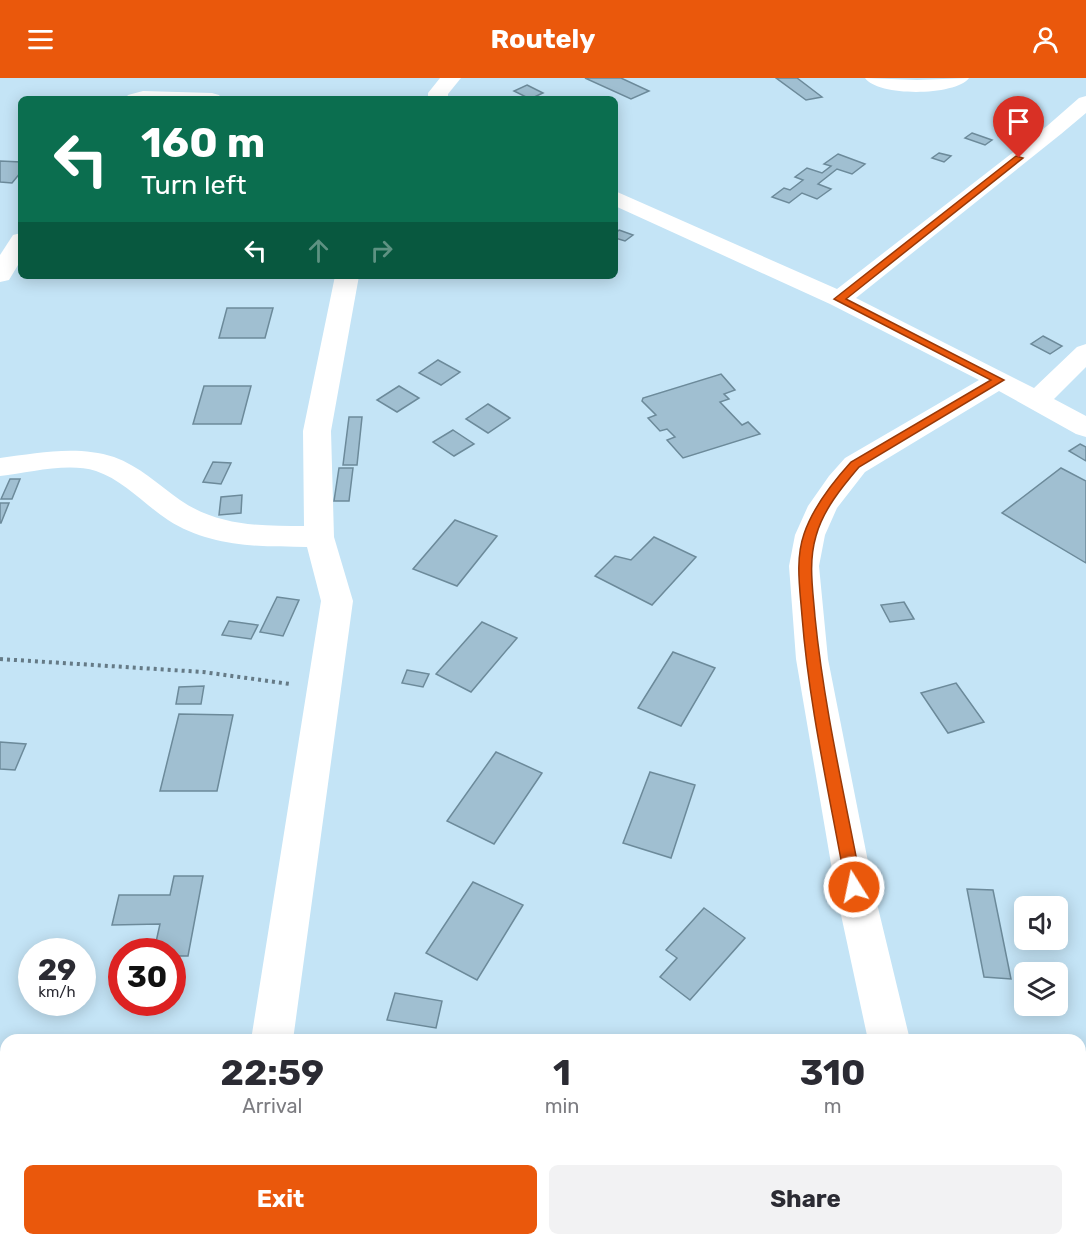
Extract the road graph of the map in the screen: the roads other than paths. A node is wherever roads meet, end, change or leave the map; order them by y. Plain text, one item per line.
1 (451, 78) edge
2 (875, 78) edge
3 (959, 78) edge
4 (438, 96) edge
5 (1086, 102) edge
6 (618, 199) edge
7 (18, 245) edge
8 (0, 275) edge
9 (346, 279) edge
10 (839, 299) junction
11 (1086, 352) edge
12 (999, 380) junction
13 (1037, 401) junction
14 (1086, 428) edge
15 (0, 467) edge
16 (319, 537) junction
17 (273, 1034) edge
18 (888, 1034) edge

1 - 4 street
2 - 3 street
5 - 10 street
6 - 10 street
7 - 8 street
9 - 16 street
10 - 12 street
11 - 13 street
12 - 13 street
12 - 18 street
13 - 14 street
15 - 16 street
16 - 17 street

